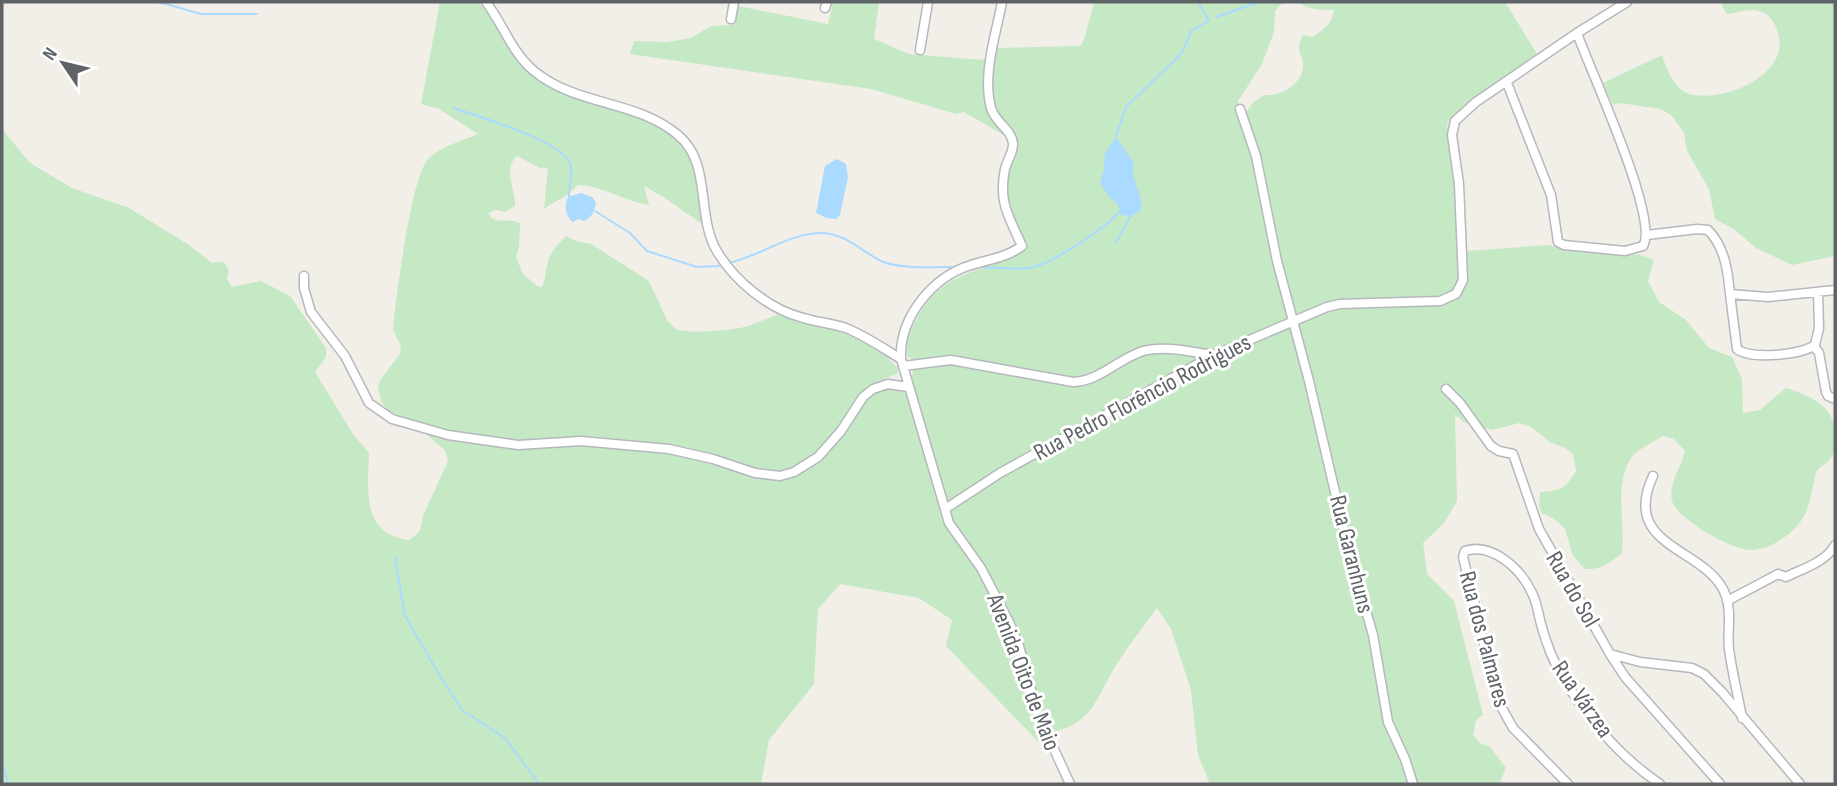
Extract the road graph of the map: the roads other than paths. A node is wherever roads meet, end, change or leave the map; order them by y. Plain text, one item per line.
1 (486, 2) edge
2 (734, 2) edge
3 (928, 2) edge
4 (1002, 2) edge
5 (1627, 2) edge
6 (731, 19) dead end
7 (1577, 33) junction
8 (920, 51) dead end
9 (1507, 83) junction
10 (1240, 109) dead end
11 (1646, 240) junction
12 (304, 276) dead end
13 (1835, 290) edge
14 (1818, 293) junction
15 (1730, 294) junction
16 (1293, 323) junction
17 (1814, 346) junction
18 (1214, 355) junction
19 (902, 363) junction
20 (908, 387) junction
21 (1446, 388) dead end
22 (1835, 399) edge
23 (1653, 476) dead end
24 (945, 509) junction
25 (1835, 545) edge
26 (1507, 563) joint
27 (1727, 601) junction
28 (1610, 654) junction
29 (1742, 718) junction
30 (1070, 784) edge
31 (1413, 784) edge
32 (1568, 784) edge
33 (1658, 784) edge
34 (1720, 784) edge
35 (1800, 784) edge

1 - 19 street
2 - 6 street
3 - 8 street
4 - 19 street
5 - 7 street
7 - 9 street
7 - 11 street
9 - 11 street
9 - 16 street, Rua Pedro Florêncio Rodrigues
10 - 16 street, Rua Garanhuns
11 - 15 street
12 - 20 street
13 - 14 street
14 - 15 street
14 - 17 street
15 - 17 street
16 - 18 street, Rua Pedro Florêncio Rodrigues
16 - 31 street, Rua Garanhuns
17 - 22 street
18 - 19 street
18 - 24 street, Rua Pedro Florêncio Rodrigues
19 - 20 street, Avenida Oito de Maio
20 - 24 street, Avenida Oito de Maio
21 - 28 street, Rua do Sol
23 - 27 street
24 - 30 street, Avenida Oito de Maio
25 - 27 street
26 - 32 street, Rua dos Palmares
26 - 33 street, Rua Várzea
27 - 29 street
28 - 29 street
28 - 34 street, Rua do Sol
29 - 35 street

